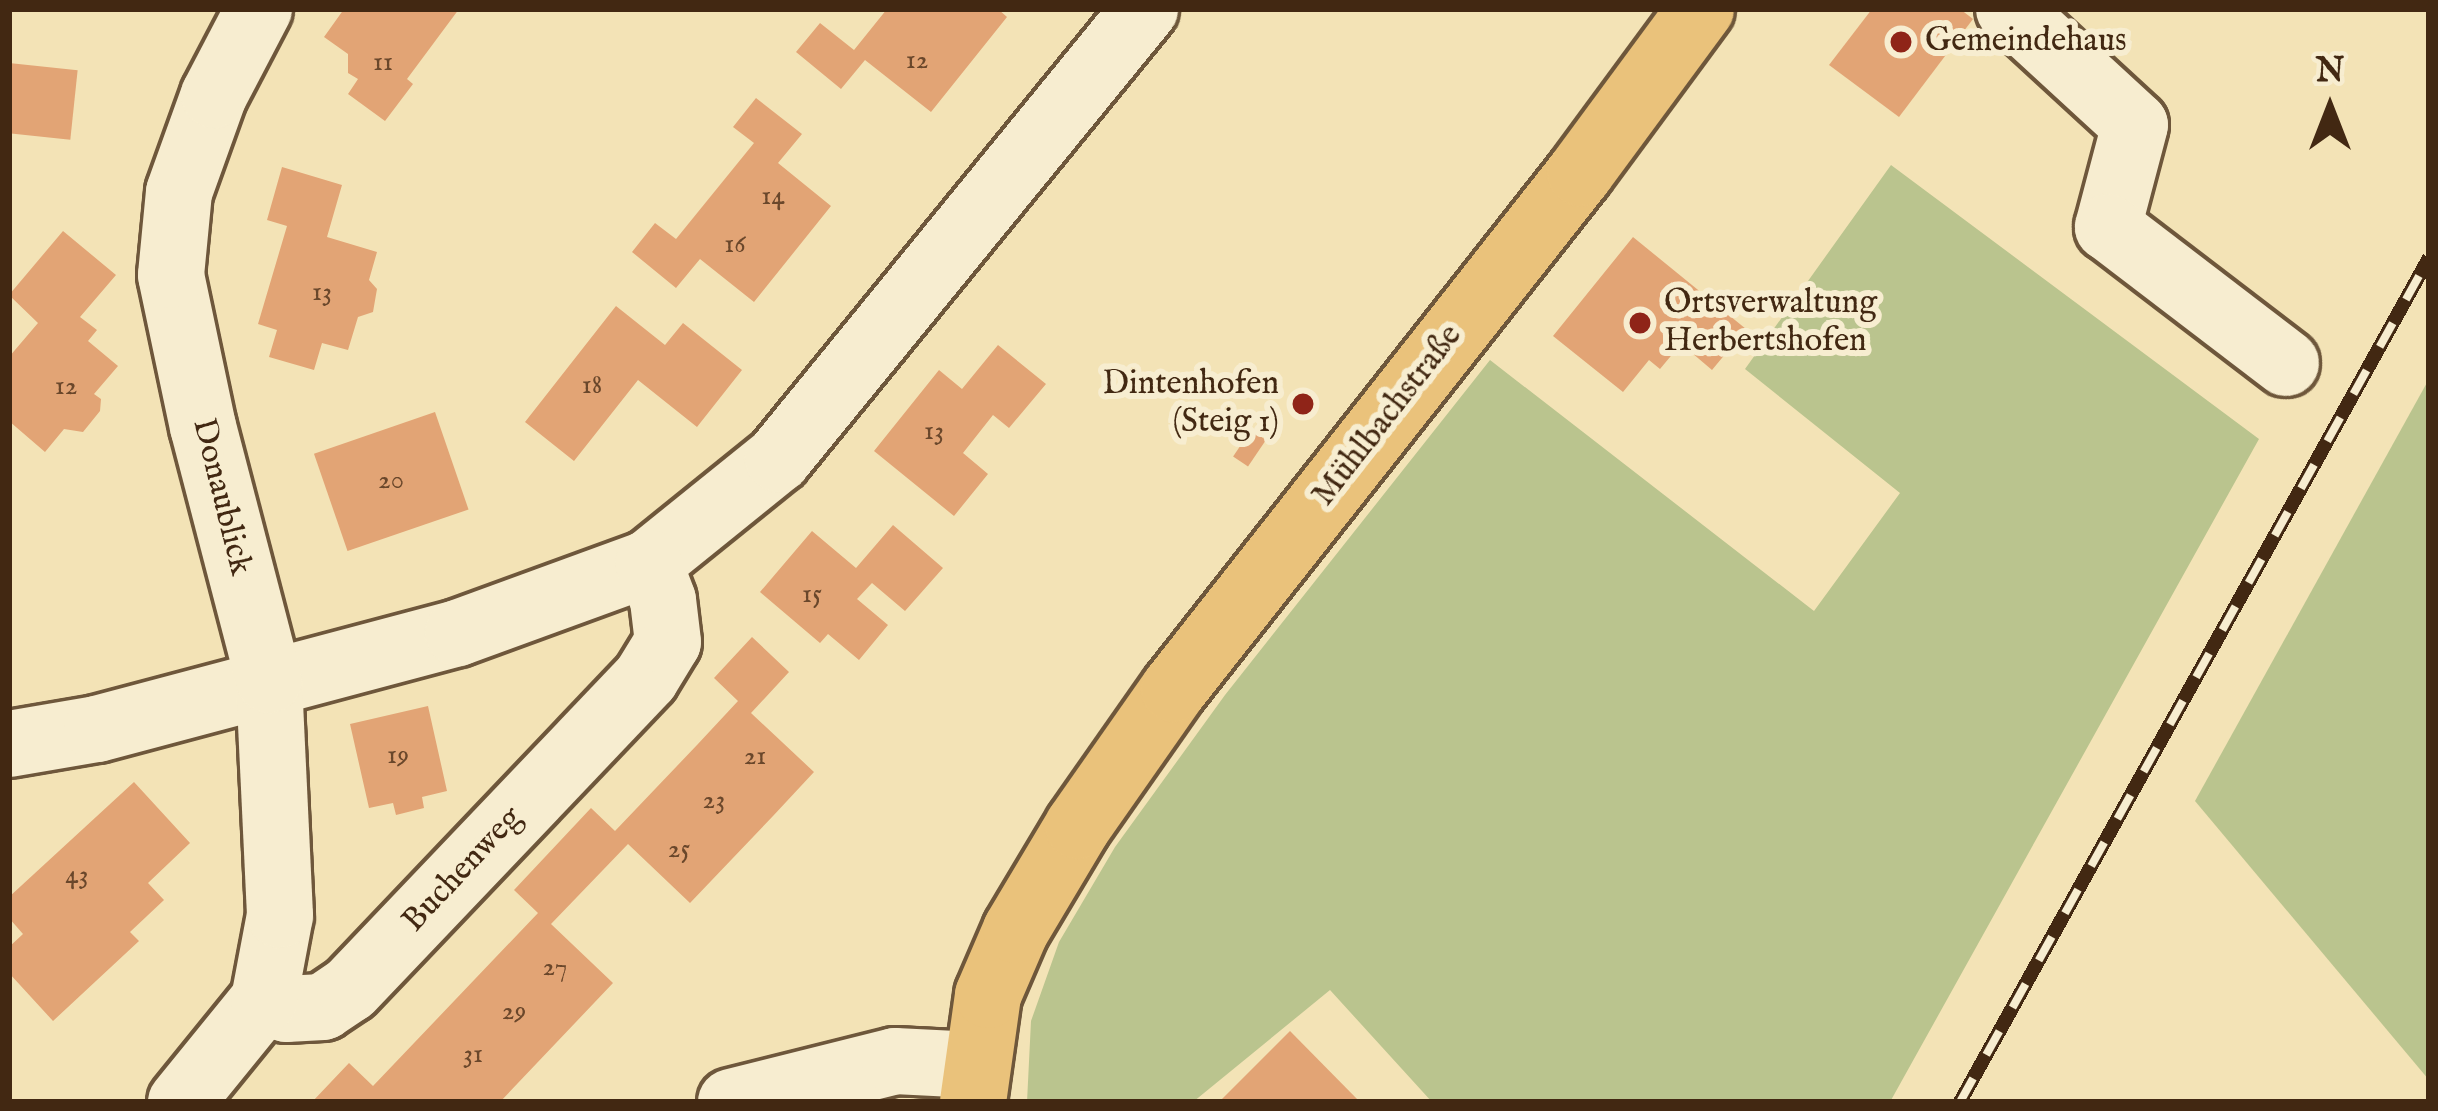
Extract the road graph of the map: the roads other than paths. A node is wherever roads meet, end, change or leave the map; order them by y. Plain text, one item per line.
1 (259, 9) edge
2 (1145, 9) edge
3 (1702, 9) edge
4 (2008, 9) edge
5 (2285, 363) dead end
6 (649, 562) junction
7 (269, 680) junction
8 (9, 744) edge
9 (264, 1000) junction
10 (974, 1083) edge
11 (181, 1102) edge
12 (731, 1102) edge

1 - 7 street, Donaublick
2 - 6 street
3 - 10 main road, Mühlbachstraße
4 - 5 street
6 - 7 street
6 - 9 street, Buchenweg
7 - 8 street
7 - 9 street, Donaublick
9 - 11 street
10 - 12 street

